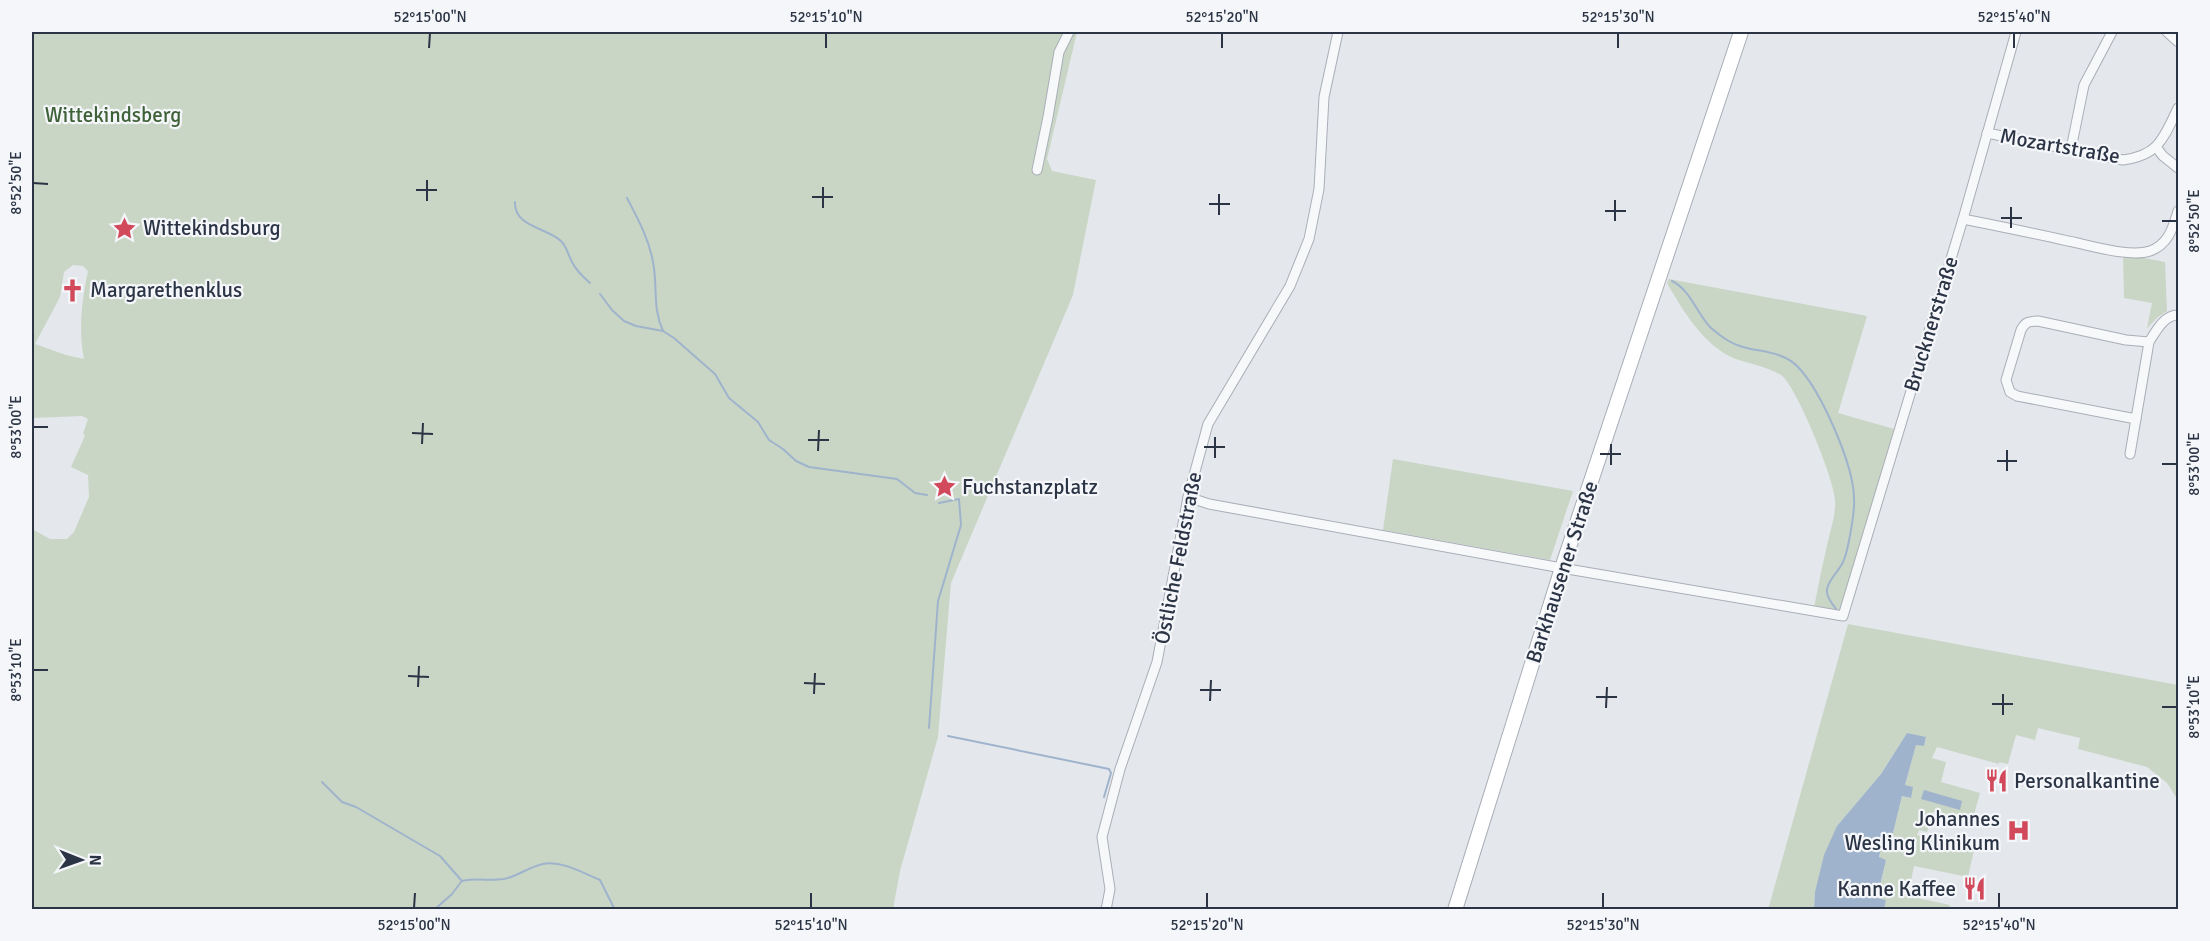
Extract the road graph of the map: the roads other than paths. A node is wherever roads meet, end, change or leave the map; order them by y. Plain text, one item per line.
1 (1069, 32) edge
2 (1338, 32) edge
3 (1741, 32) edge
4 (2016, 32) edge
5 (2112, 32) edge
6 (2168, 32) edge
7 (2178, 42) edge
8 (2178, 108) edge
9 (1987, 133) junction
10 (2156, 147) junction
11 (2071, 149) junction
12 (2178, 168) edge
13 (1037, 170) dead end
14 (2178, 211) edge
15 (1963, 219) junction
16 (2178, 315) edge
17 (2149, 342) junction
18 (2136, 419) junction
19 (2130, 454) dead end
20 (1188, 497) junction
21 (1562, 568) junction
22 (1106, 909) edge
23 (1455, 909) edge

1 - 13 street
2 - 20 street, Östliche Feldstraße
3 - 21 main road, Barkhausener Straße
4 - 9 street, Brucknerstraße
5 - 11 street
6 - 7 street
8 - 10 street
9 - 11 street, Mozartstraße
9 - 15 street, Brucknerstraße
10 - 11 street, Mozartstraße
10 - 12 street
14 - 15 street
15 - 21 street, Brucknerstraße
16 - 17 street
17 - 18 street
17 - 18 street
18 - 19 street
20 - 21 street
20 - 22 street, Östliche Feldstraße
21 - 23 main road, Barkhausener Straße

